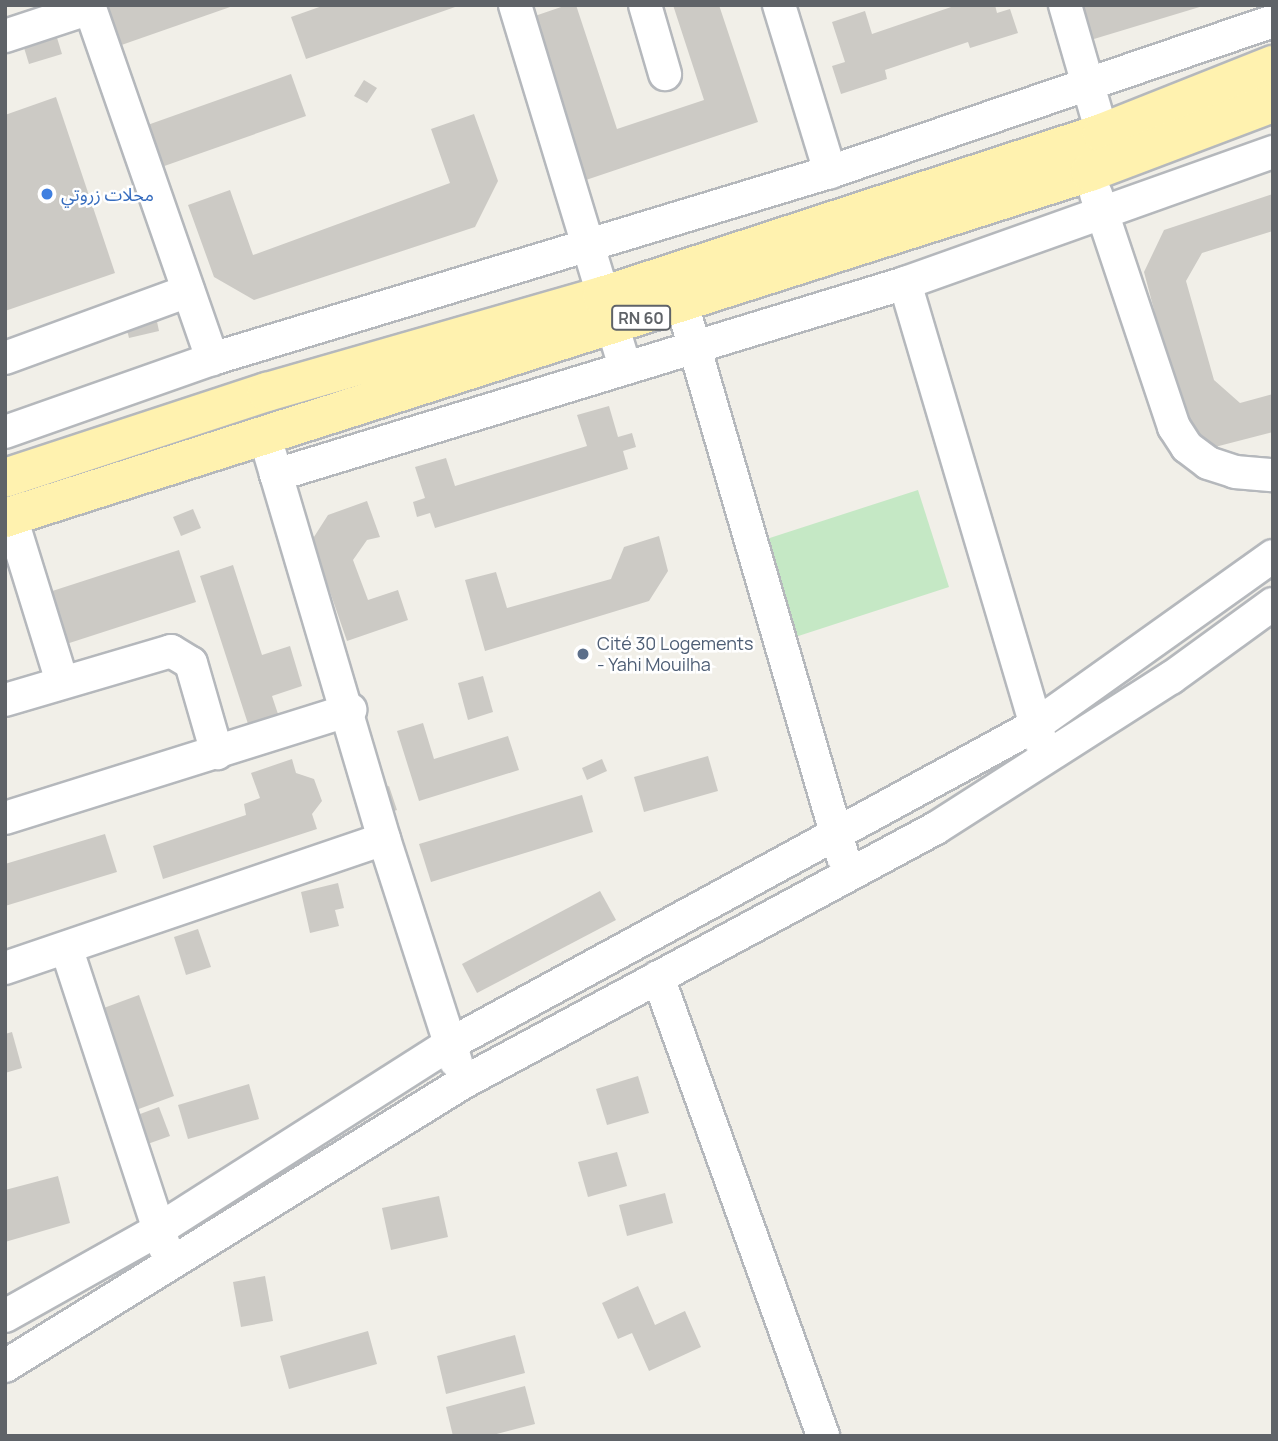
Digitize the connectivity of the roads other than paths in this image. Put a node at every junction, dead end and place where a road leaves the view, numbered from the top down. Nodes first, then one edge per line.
1 (645, 5) edge
2 (779, 5) edge
3 (1065, 5) edge
4 (518, 6) edge
5 (90, 7) edge
6 (1273, 21) edge
7 (5, 36) edge
8 (1273, 65) edge
9 (665, 74) dead end
10 (1089, 85) junction
11 (1273, 103) edge
12 (1102, 133) junction
13 (1273, 152) edge
14 (830, 172) junction
15 (1090, 172) junction
16 (1102, 213) junction
17 (588, 245) junction
18 (905, 284) junction
19 (188, 290) junction
20 (682, 304) junction
21 (609, 312) junction
22 (695, 346) junction
23 (5, 358) edge
24 (212, 359) junction
25 (625, 367) junction
26 (5, 432) edge
27 (265, 437) junction
28 (276, 475) junction
29 (1273, 475) edge
30 (5, 478) edge
31 (8, 517) edge
32 (1273, 556) edge
33 (1219, 594) junction
34 (1273, 604) edge
35 (1241, 627) junction
36 (62, 682) junction
37 (5, 700) edge
38 (350, 710) junction
39 (1036, 725) junction
40 (217, 752) junction
41 (1046, 760) junction
42 (5, 818) edge
43 (836, 837) junction
44 (384, 839) junction
45 (850, 874) junction
46 (67, 950) junction
47 (5, 968) edge
48 (658, 977) junction
49 (450, 1044) junction
50 (464, 1082) junction
51 (158, 1230) junction
52 (171, 1263) junction
53 (5, 1316) edge
54 (5, 1366) edge
55 (823, 1436) edge

1 - 9 street
2 - 14 street
3 - 10 street
4 - 17 street
5 - 7 street
5 - 19 street
6 - 10 street
8 - 12 main road, RN 60
10 - 12 street
10 - 14 street
11 - 15 main road, RN 60
12 - 21 main road, RN 60
13 - 16 street
14 - 17 street
15 - 16 street
15 - 20 main road, RN 60
16 - 18 street
16 - 29 street
17 - 21 street
17 - 24 street
18 - 22 street
18 - 39 street
19 - 23 street
19 - 24 street
20 - 21 main road, RN 60
20 - 22 street
21 - 25 street
21 - 27 main road, RN 60
21 - 30 main road, RN 60
22 - 25 street
22 - 43 street
24 - 26 street
25 - 28 street
27 - 28 street
27 - 31 main road, RN 60
28 - 38 street
31 - 36 street
32 - 33 street
33 - 35 street
33 - 39 street
34 - 35 street
35 - 41 street
36 - 37 street
36 - 40 street
38 - 40 street
38 - 44 street
39 - 41 street
39 - 43 street
40 - 42 street
41 - 45 street
43 - 45 street
43 - 49 street
44 - 46 street
44 - 49 street
45 - 48 street
46 - 47 street
46 - 51 street
48 - 50 street
48 - 55 street
49 - 50 street
49 - 51 street
50 - 52 street
51 - 52 street
51 - 53 street
52 - 54 street

